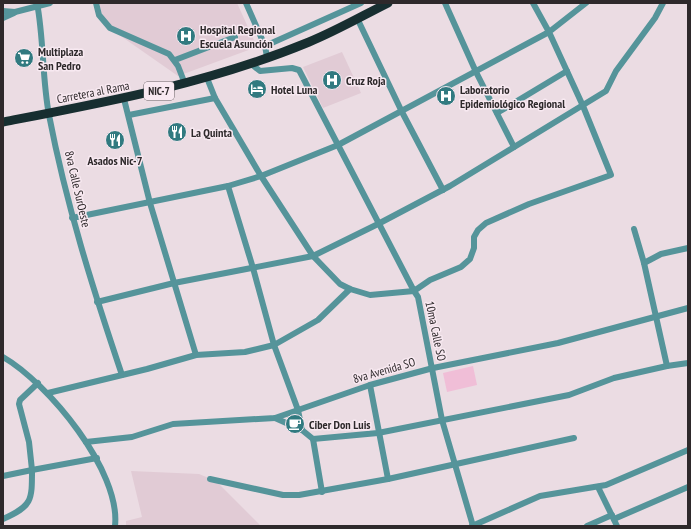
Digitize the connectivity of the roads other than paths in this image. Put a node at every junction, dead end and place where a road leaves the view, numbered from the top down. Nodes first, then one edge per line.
1 (50, 3) edge
2 (96, 3) edge
3 (246, 3) edge
4 (346, 3) edge
5 (361, 3) edge
6 (388, 3) edge
7 (445, 3) edge
8 (532, 3) edge
9 (586, 3) edge
10 (663, 3) edge
11 (37, 4) edge
12 (348, 10) junction
13 (3, 11) edge
14 (16, 12) junction
15 (3, 18) edge
16 (357, 18) junction
17 (549, 32) junction
18 (235, 37) dead end
19 (265, 46) junction
20 (267, 57) junction
21 (175, 60) junction
22 (250, 63) junction
23 (567, 71) junction
24 (476, 72) junction
25 (207, 78) junction
26 (185, 84) junction
27 (215, 98) junction
28 (124, 99) junction
29 (583, 106) junction
30 (402, 112) junction
31 (49, 113) junction
32 (497, 113) junction
33 (129, 115) junction
34 (3, 122) edge
35 (338, 145) junction
36 (514, 146) junction
37 (261, 176) junction
38 (228, 186) junction
39 (443, 190) junction
40 (150, 203) junction
41 (72, 218) junction
42 (378, 224) junction
43 (634, 229) dead end
44 (688, 248) edge
45 (313, 256) junction
46 (644, 263) junction
47 (253, 268) junction
48 (174, 283) junction
49 (350, 289) junction
50 (414, 291) junction
51 (97, 302) junction
52 (688, 308) edge
53 (655, 318) junction
54 (274, 345) junction
55 (196, 355) junction
56 (3, 357) edge
57 (688, 363) edge
58 (667, 366) junction
59 (433, 368) junction
60 (122, 375) junction
61 (38, 383) junction
62 (370, 385) junction
63 (48, 393) junction
64 (298, 410) junction
65 (275, 418) junction
66 (442, 420) junction
67 (302, 430) junction
68 (378, 433) junction
69 (574, 438) dead end
70 (313, 440) junction
71 (86, 442) junction
72 (688, 450) edge
73 (97, 458) junction
74 (454, 463) junction
75 (32, 470) junction
76 (3, 476) edge
77 (210, 479) dead end
78 (388, 480) junction
79 (598, 487) junction
80 (688, 487) edge
81 (322, 492) junction
82 (613, 517) junction
83 (3, 519) edge
84 (115, 526) edge
85 (472, 526) edge
86 (587, 526) edge
87 (617, 526) edge

1 - 11 street
2 - 21 street
3 - 19 street
4 - 12 street
5 - 12 street
6 - 16 highway, Carretera al Rama / NIC-7
7 - 24 street
8 - 17 street
9 - 17 street
10 - 29 street
11 - 14 street
11 - 31 street, 8va Calle SurOeste
12 - 19 street
13 - 14 street
14 - 15 street
16 - 20 highway, Carretera al Rama / NIC-7
16 - 30 street
17 - 23 street
17 - 24 street
18 - 21 street
19 - 20 street
20 - 22 highway, Carretera al Rama / NIC-7
21 - 26 street
22 - 25 highway, Carretera al Rama / NIC-7
22 - 35 street
23 - 29 street
23 - 32 street
24 - 30 street
24 - 32 street
25 - 26 highway, Carretera al Rama / NIC-7
25 - 27 street, 10ma Calle SO
26 - 28 highway, Carretera al Rama / NIC-7
27 - 33 street
27 - 37 street, 10ma Calle SO
28 - 31 highway, Carretera al Rama / NIC-7
28 - 33 street
29 - 36 street
29 - 50 street
30 - 35 street
30 - 39 street
31 - 34 highway, Carretera al Rama / NIC-7
31 - 41 street, 8va Calle SurOeste
32 - 36 street
33 - 40 street
35 - 37 street
35 - 42 street
36 - 39 street
37 - 38 street
37 - 45 street, 10ma Calle SO
38 - 40 street
38 - 47 street
39 - 42 street
40 - 41 street
40 - 48 street
41 - 51 street, 8va Calle SurOeste
42 - 45 street
42 - 50 street
43 - 46 street
44 - 46 street
45 - 47 street
45 - 49 street, 10ma Calle SO
46 - 53 street
47 - 48 street
47 - 54 street
48 - 51 street
48 - 55 street
49 - 50 street, 10ma Calle SO
49 - 54 street
50 - 59 street, 10ma Calle SO
51 - 60 street, 8va Calle SurOeste
52 - 53 street, 8va Avenida SO
53 - 58 street
53 - 59 street, 8va Avenida SO
54 - 55 street
54 - 64 street
55 - 60 street
56 - 61 street
57 - 58 street
58 - 66 street
59 - 62 street, 8va Avenida SO
59 - 66 street, 10ma Calle SO
60 - 63 street
61 - 63 street
61 - 75 street
62 - 64 street, 8va Avenida SO
62 - 68 street
63 - 71 street
64 - 65 street, 8va Avenida SO
64 - 67 street
65 - 67 street
65 - 71 street, 8va Avenida SO
66 - 68 street
66 - 74 street, 10ma Calle SO
67 - 70 street
68 - 70 street
68 - 78 street
69 - 74 street
70 - 81 street
71 - 73 street
72 - 79 street
73 - 75 street
73 - 84 street
74 - 78 street
74 - 85 street, 10ma Calle SO
75 - 76 street
75 - 83 street
77 - 81 street
78 - 81 street
79 - 82 street
79 - 85 street
80 - 82 street
82 - 86 street
82 - 87 street

